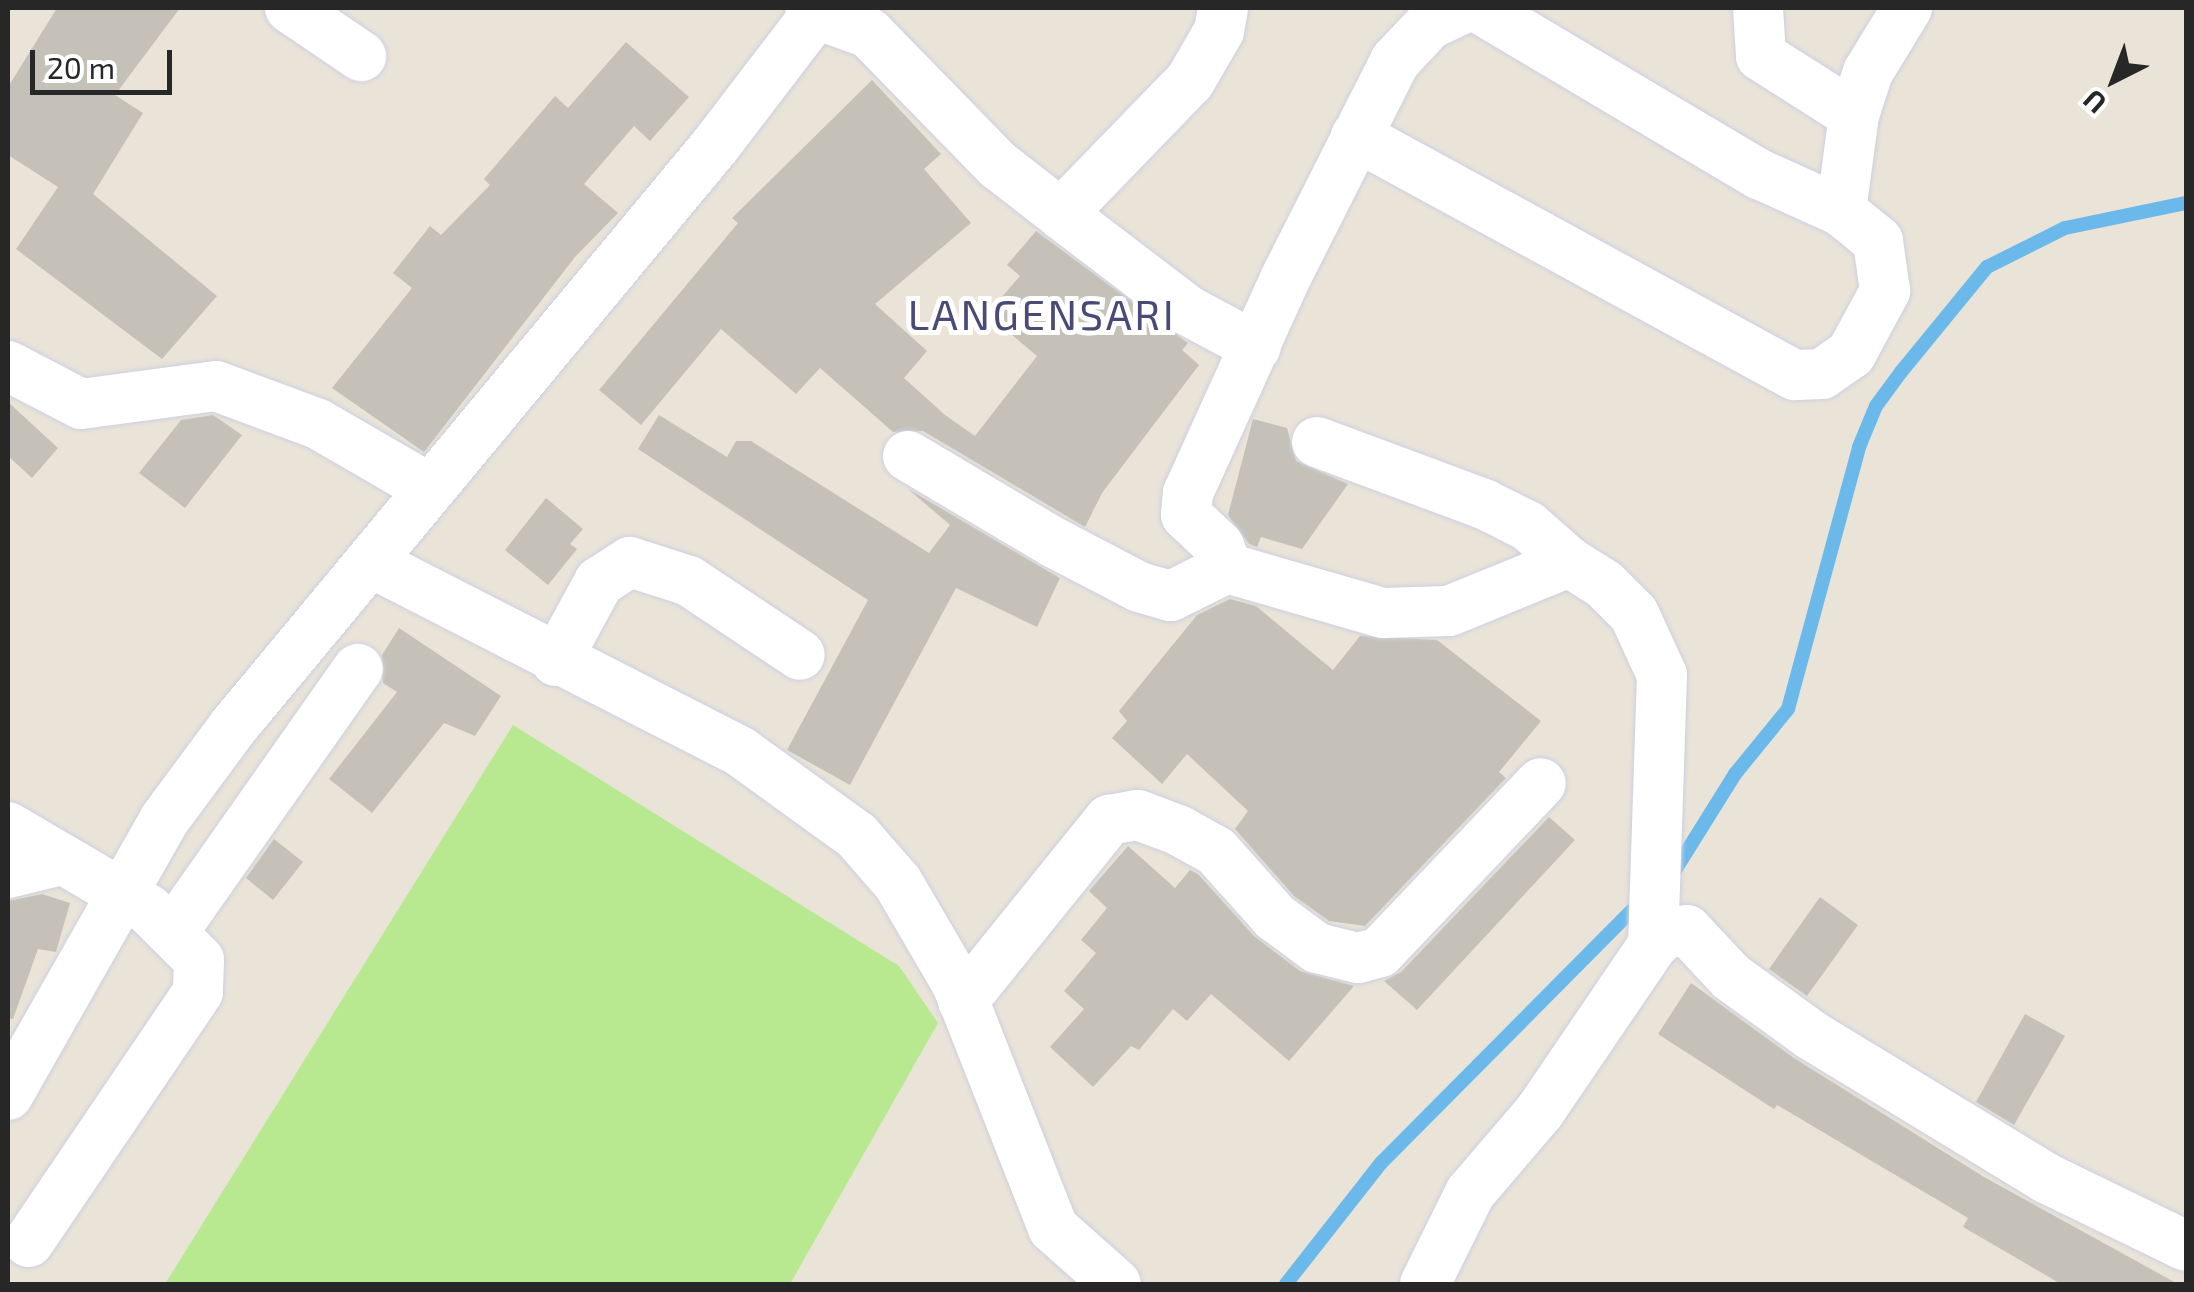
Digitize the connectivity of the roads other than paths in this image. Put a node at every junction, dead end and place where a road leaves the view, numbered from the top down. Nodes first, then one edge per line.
1 (290, 8) edge
2 (1224, 8) edge
3 (1464, 8) edge
4 (1479, 8) edge
5 (1758, 8) edge
6 (1907, 8) edge
7 (813, 11) edge
8 (361, 56) dead end
9 (1854, 115) junction
10 (1356, 136) junction
11 (1840, 210) junction
12 (1061, 214) junction
13 (1256, 347) junction
14 (8, 366) edge
15 (1317, 442) dead end
16 (908, 456) dead end
17 (430, 489) junction
18 (372, 562) junction
19 (1569, 562) junction
20 (1226, 568) junction
21 (800, 655) dead end
22 (556, 660) junction
23 (358, 670) dead end
24 (1541, 784) dead end
25 (8, 827) edge
26 (61, 860) junction
27 (8, 873) edge
28 (121, 896) junction
29 (175, 929) junction
30 (1653, 946) junction
31 (963, 1001) junction
32 (8, 1095) edge
33 (28, 1242) dead end
34 (2186, 1246) edge
35 (1116, 1284) edge
36 (1425, 1284) edge

1 - 8 street
2 - 12 street
3 - 10 street
4 - 11 street
5 - 9 street
6 - 9 street
7 - 12 street
7 - 17 street
9 - 11 street
10 - 11 street
10 - 13 street
12 - 13 street
13 - 20 street
14 - 17 street
15 - 19 street
16 - 20 street
17 - 18 street
18 - 22 street
18 - 28 street
19 - 20 street
19 - 30 street
21 - 22 street
22 - 31 street
23 - 29 street
24 - 31 street
25 - 26 street
26 - 27 street
26 - 28 street
28 - 29 street
28 - 32 street
29 - 33 street
30 - 34 street
30 - 36 street
31 - 35 street

